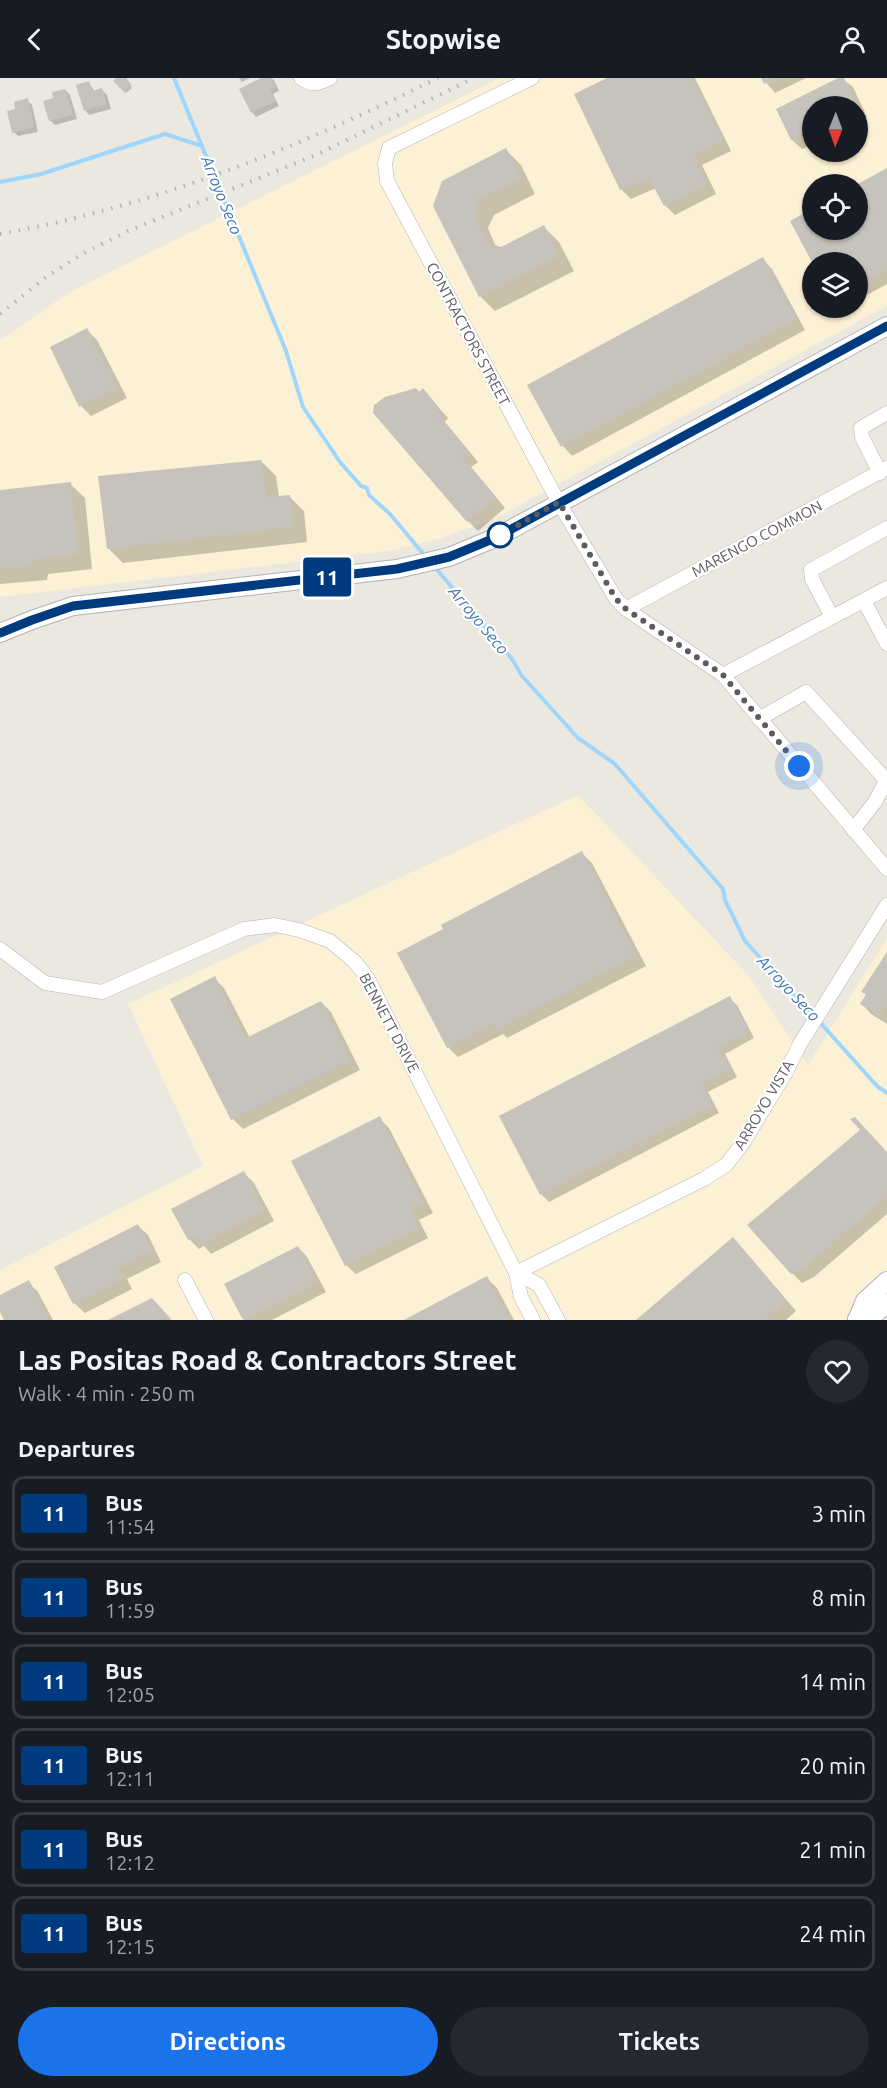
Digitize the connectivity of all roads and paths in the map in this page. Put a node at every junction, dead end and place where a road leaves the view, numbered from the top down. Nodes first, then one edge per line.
1 (301, 78) edge
2 (330, 78) edge
3 (532, 78) edge
4 (887, 326) edge
5 (887, 413) edge
6 (883, 470) edge
7 (559, 502) junction
8 (887, 528) edge
9 (887, 588) edge
10 (864, 601) junction
11 (626, 609) junction
12 (832, 617) junction
13 (0, 633) edge
14 (887, 644) edge
15 (723, 675) junction
16 (759, 719) junction
17 (887, 780) edge
18 (853, 830) junction
19 (887, 869) edge
20 (887, 905) edge
21 (0, 949) edge
22 (516, 1273) junction
23 (185, 1280) dead end
24 (887, 1281) edge
25 (887, 1304) edge
26 (206, 1320) edge
27 (533, 1320) edge
28 (558, 1320) edge
29 (857, 1320) edge

1 - 2 street
3 - 7 street, CONTRACTORS STREET
4 - 7 main road
5 - 6 street
6 - 11 street, MARENGO COMMON
7 - 11 street, CONTRACTORS STREET
7 - 13 main road
8 - 12 street
9 - 10 street
10 - 12 street
10 - 14 street
11 - 15 street, CONTRACTORS STREET
12 - 15 street
15 - 16 street, CONTRACTORS STREET
16 - 17 street
16 - 18 street, CONTRACTORS STREET
17 - 18 street
18 - 19 street, CONTRACTORS STREET
20 - 22 street, ARROYO VISTA
21 - 22 street, BENNETT DRIVE
22 - 27 street, BENNETT DRIVE
22 - 28 street
23 - 26 street
24 - 29 main road
25 - 29 main road

